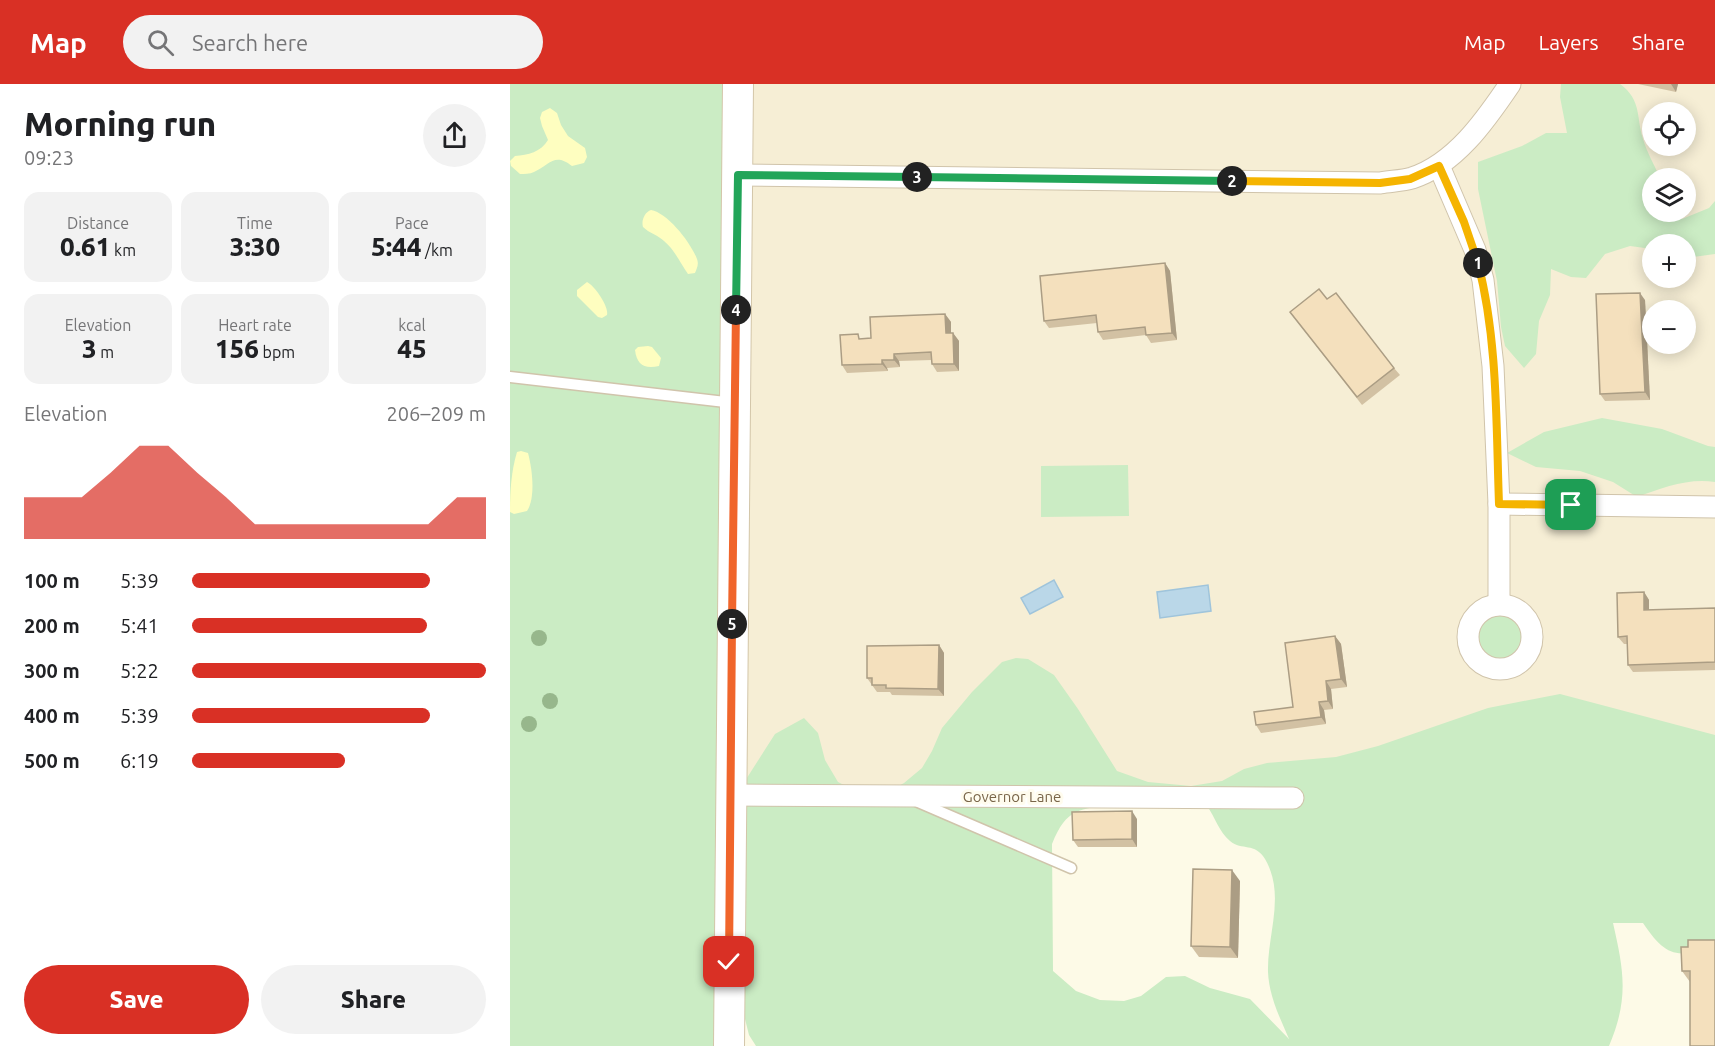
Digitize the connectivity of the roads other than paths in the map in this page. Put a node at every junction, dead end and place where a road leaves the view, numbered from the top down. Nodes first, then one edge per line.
1 (738, 84) edge
2 (1510, 84) edge
3 (1439, 166) junction
4 (738, 175) junction
5 (510, 377) edge
6 (734, 403) junction
7 (1499, 504) junction
8 (1715, 507) edge
9 (1499, 604) dead end
10 (731, 795) junction
11 (904, 796) junction
12 (1293, 798) dead end
13 (1071, 867) dead end
14 (729, 1046) edge

1 - 4 main road
2 - 3 street
3 - 4 street
3 - 7 street
4 - 6 main road
5 - 6 lane
6 - 10 main road
7 - 8 street
7 - 9 street
10 - 11 street, Governor Lane
10 - 14 main road
11 - 12 street, Governor Lane
11 - 13 lane

